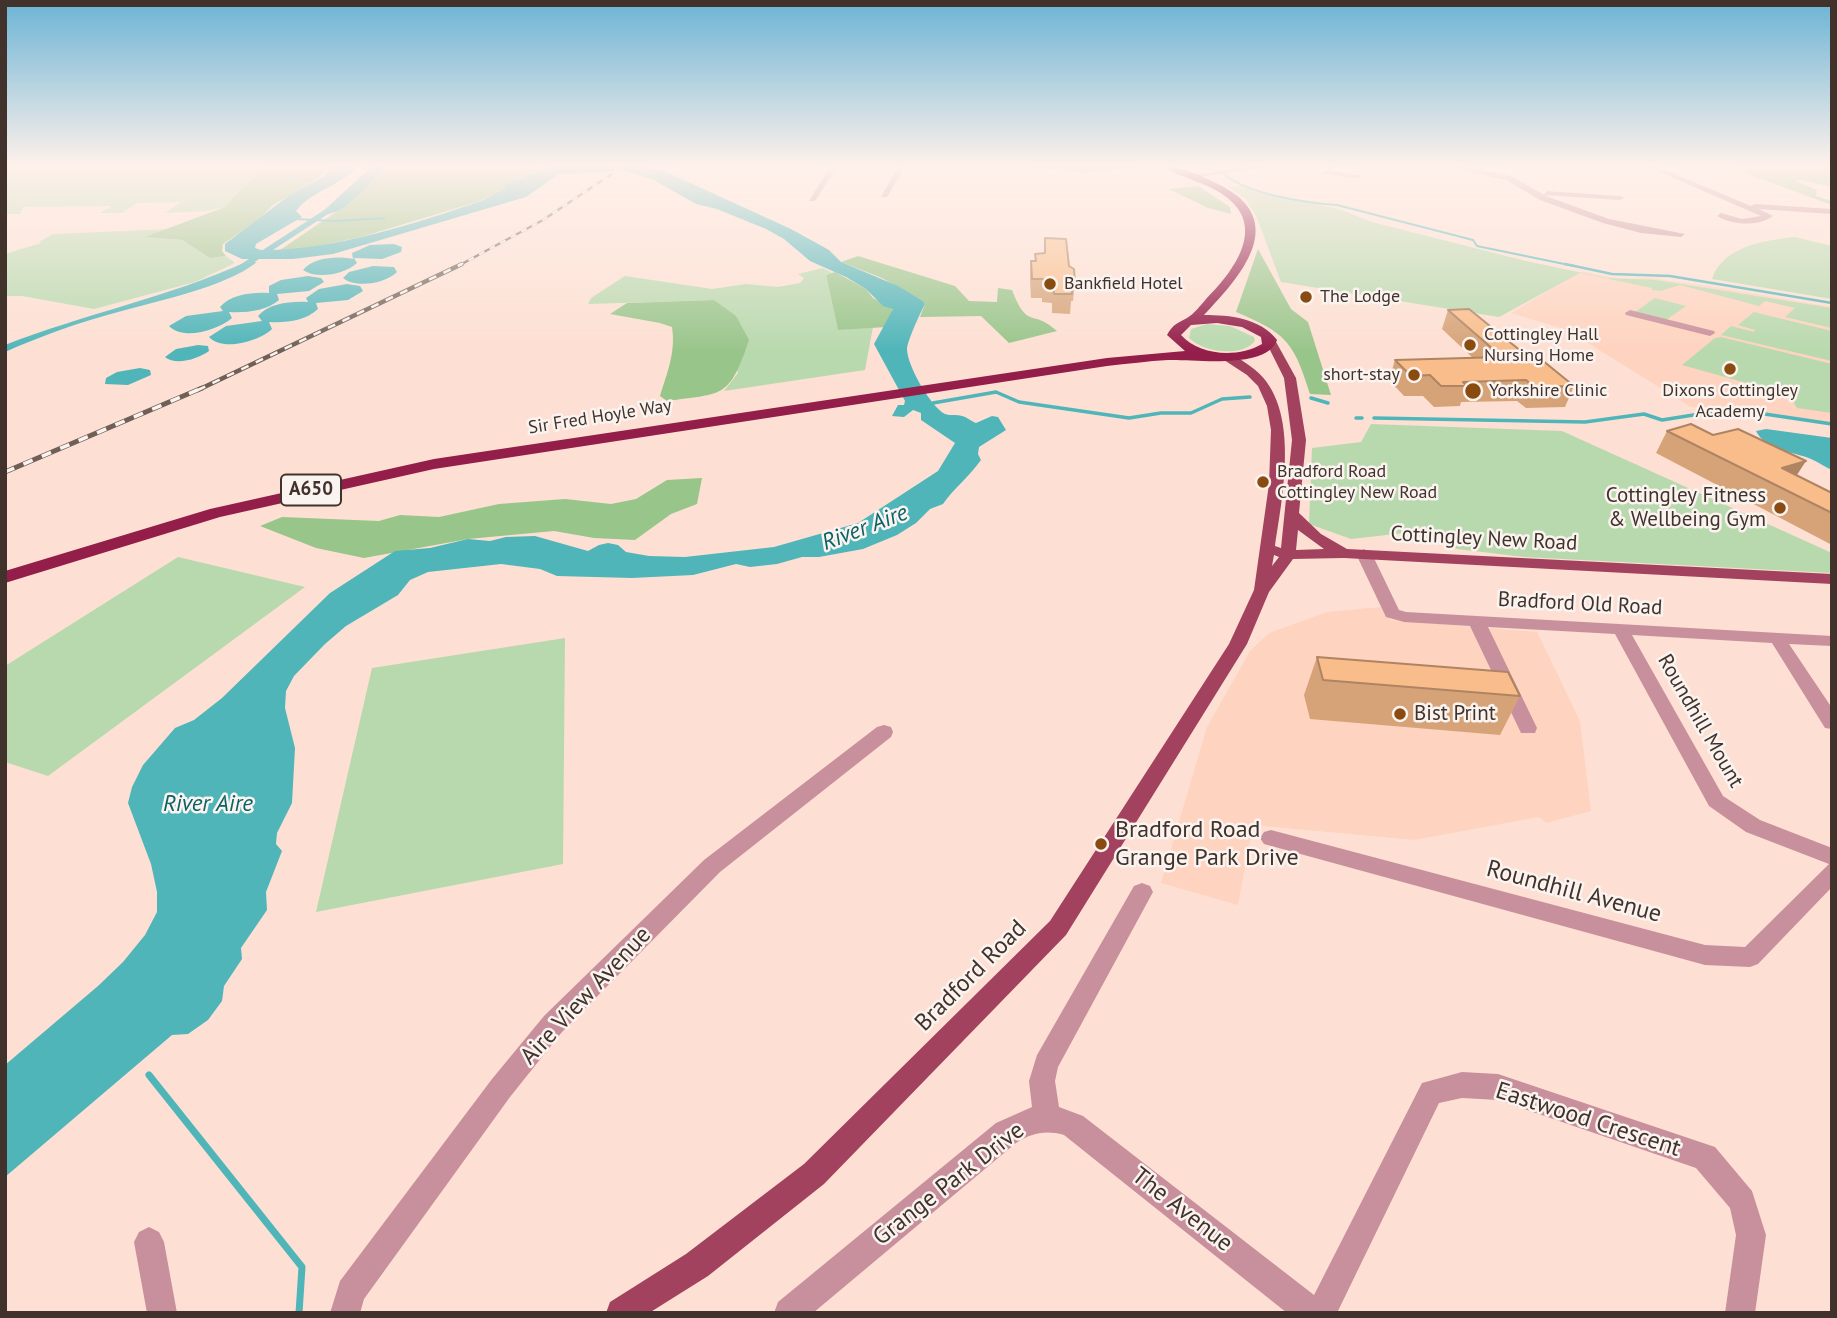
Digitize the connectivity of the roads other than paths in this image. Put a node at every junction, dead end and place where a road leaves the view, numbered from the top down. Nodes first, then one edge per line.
1 (1251, 229) edge
2 (1641, 229) edge
3 (1681, 234) dead end
4 (1238, 270) junction
5 (1630, 313) dead end
6 (1192, 321) junction
7 (1244, 323) junction
8 (1710, 333) dead end
9 (1270, 340) junction
10 (1178, 341) junction
11 (1219, 356) junction
12 (1080, 363) junction
13 (622, 431) junction
14 (1293, 514) junction
15 (1324, 544) junction
16 (1266, 546) junction
17 (1289, 548) junction
18 (1343, 553) junction
19 (1364, 554) junction
20 (5, 567) edge
21 (5, 577) edge
22 (1832, 579) edge
23 (1261, 592) junction
24 (1477, 622) junction
25 (1620, 628) junction
26 (1777, 638) junction
27 (1832, 641) edge
28 (1487, 697) edge
29 (1514, 699) junction
30 (1832, 723) edge
31 (1528, 728) dead end
32 (884, 732) dead end
33 (1271, 838) dead end
34 (1832, 857) edge
35 (1832, 872) edge
36 (1142, 892) dead end
37 (1047, 1117) junction
38 (149, 1242) dead end
39 (1741, 1307) edge
40 (162, 1313) edge
41 (345, 1313) edge
42 (621, 1313) edge
43 (789, 1313) edge
44 (1312, 1313) edge
45 (1321, 1313) edge

1 - 4 highway
2 - 3 street
4 - 6 highway
4 - 7 highway
5 - 8 street
6 - 7 highway
6 - 10 highway
7 - 9 highway
9 - 11 highway, A650
9 - 14 main road
10 - 11 highway, A650
10 - 12 highway, Sir Fred Hoyle Way / A650
11 - 12 highway, Sir Fred Hoyle Way / A650
11 - 16 main road, Bradford Road
12 - 13 highway, Sir Fred Hoyle Way / A650
13 - 20 highway, Sir Fred Hoyle Way / A650
13 - 21 highway, Sir Fred Hoyle Way / A650
14 - 15 main road, Cottingley New Road
14 - 17 main road
15 - 17 main road, Cottingley New Road
15 - 18 main road, Cottingley New Road
16 - 17 main road, Cottingley New Road
16 - 23 main road, Bradford Road
17 - 18 main road, Cottingley New Road
17 - 23 main road, Bradford Road
18 - 19 main road, Cottingley New Road
19 - 22 main road, Cottingley New Road
19 - 24 street, Bradford Old Road
23 - 42 main road, Bradford Road
24 - 25 street, Bradford Old Road
24 - 29 street
25 - 26 street, Bradford Old Road
25 - 34 street, Roundhill Mount
26 - 27 street, Bradford Old Road
26 - 30 street
28 - 29 street
29 - 31 street
32 - 41 street, Aire View Avenue
33 - 35 street, Roundhill Avenue
36 - 37 street, Grange Park Drive
37 - 43 street, Grange Park Drive
37 - 44 street, The Avenue
38 - 40 street
39 - 45 street, Eastwood Crescent

